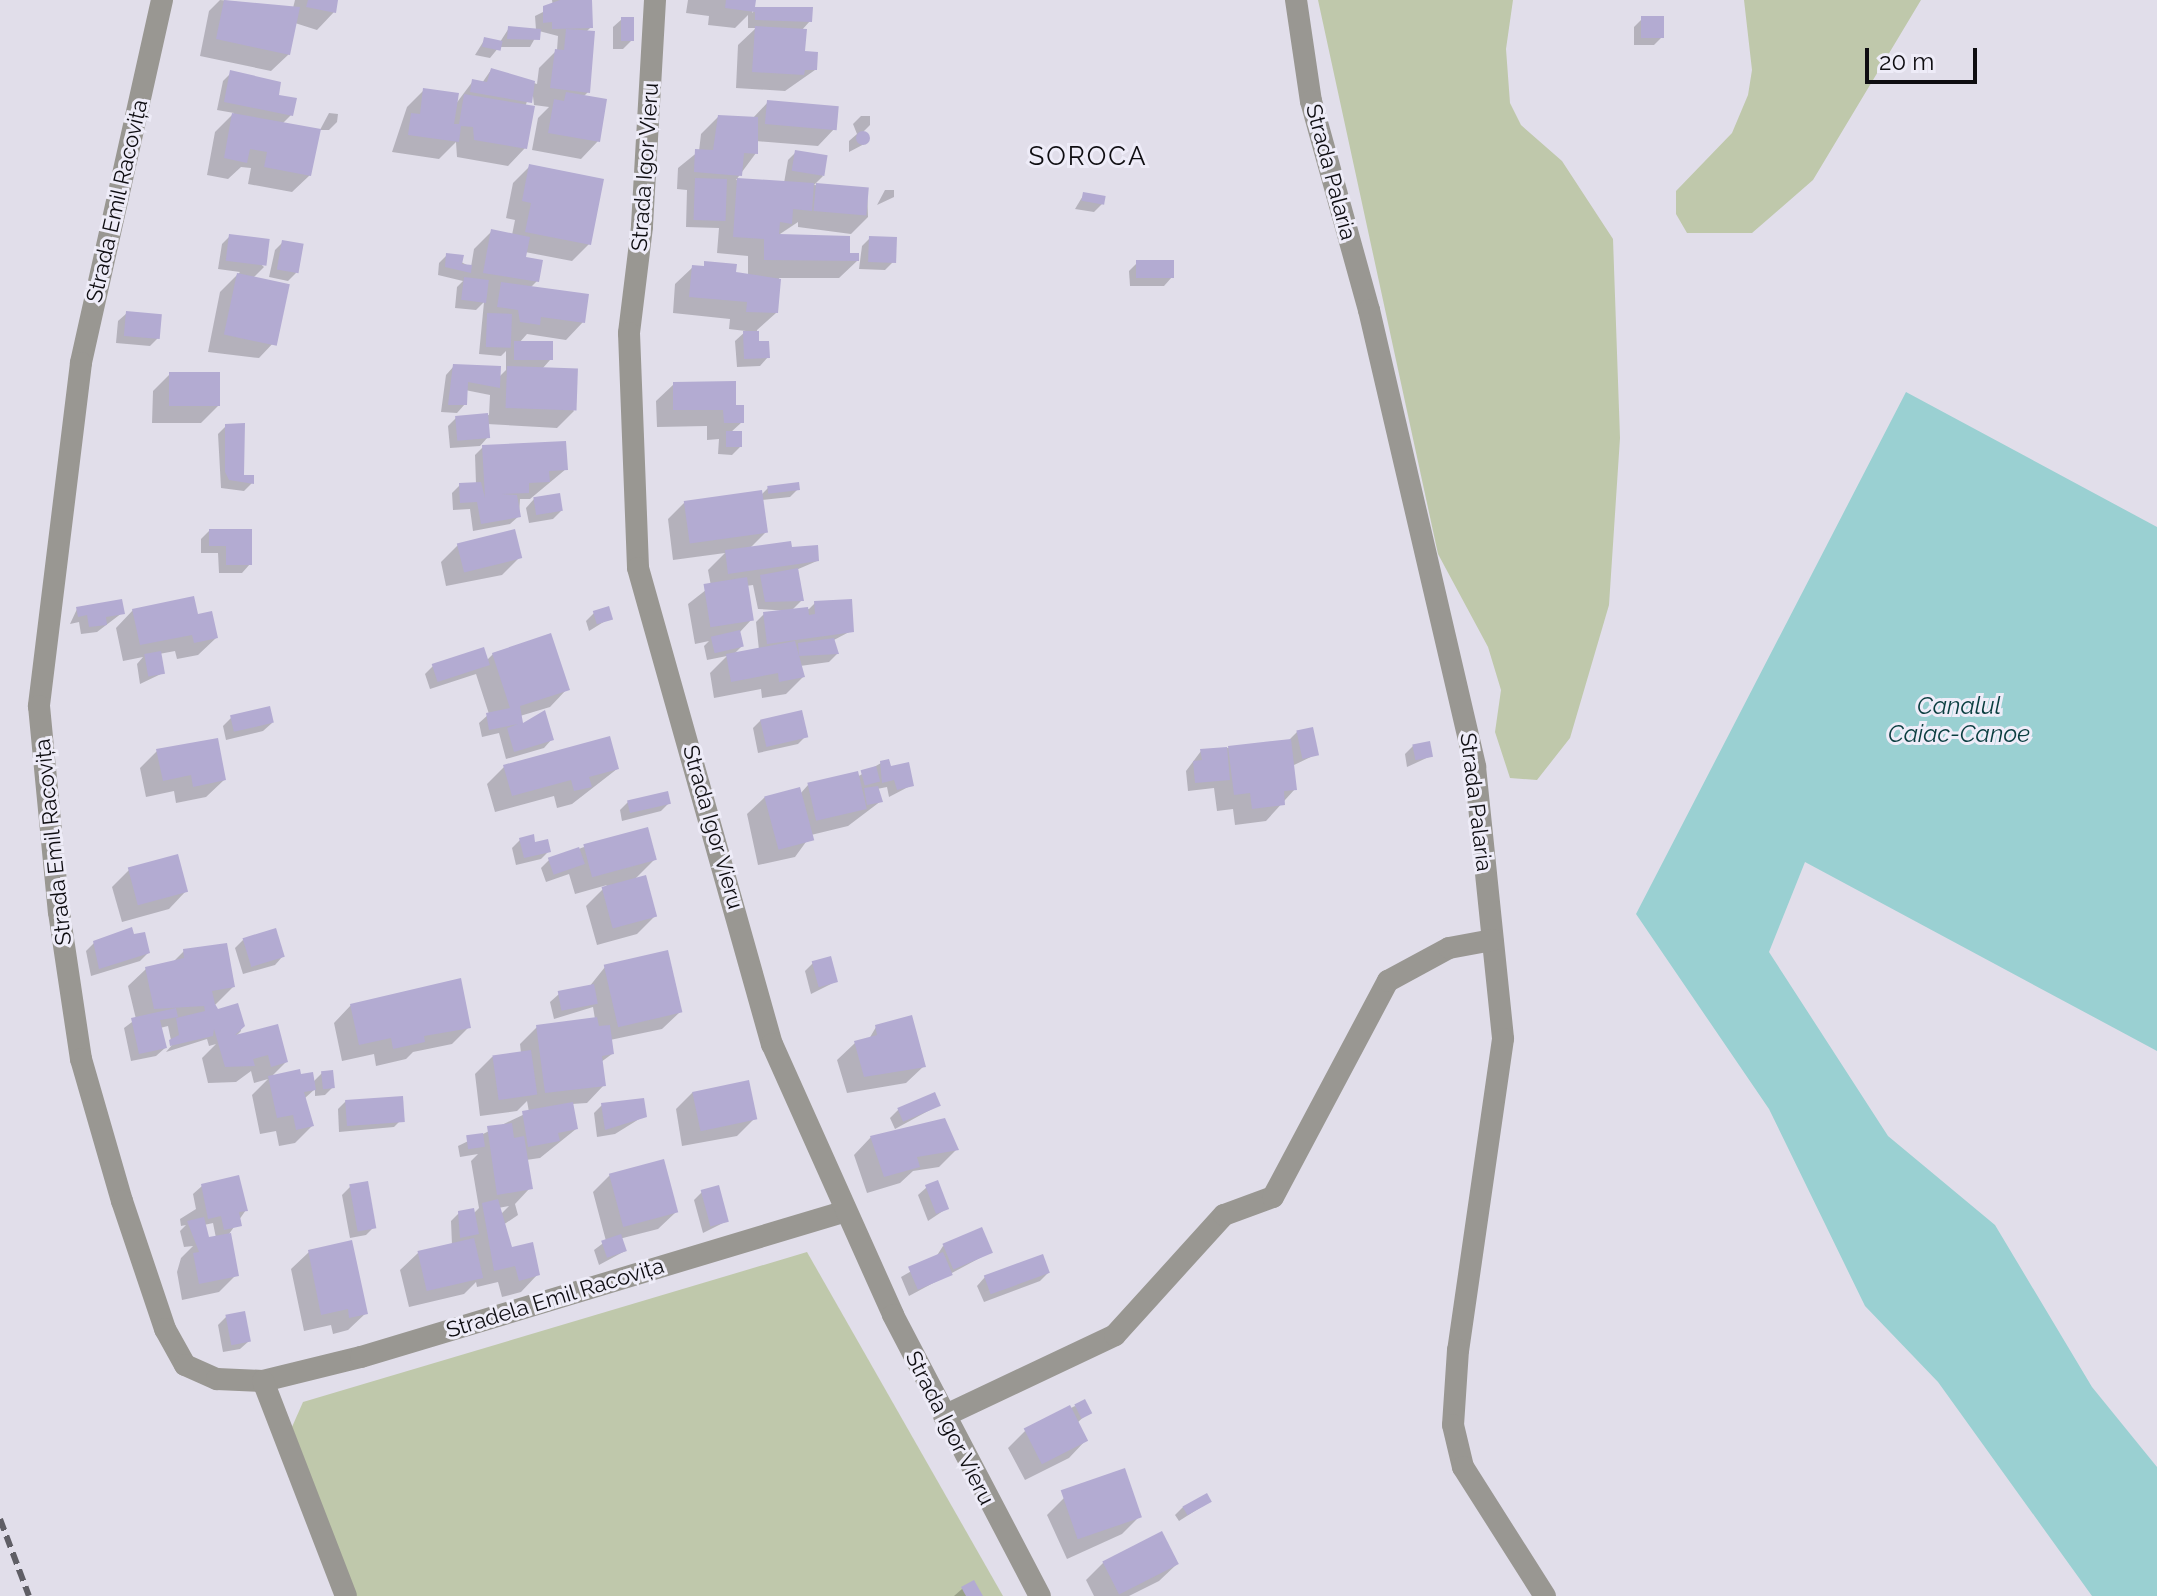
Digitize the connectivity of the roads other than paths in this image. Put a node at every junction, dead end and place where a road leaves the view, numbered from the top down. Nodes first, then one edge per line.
1 (162, 0) edge
2 (655, 0) edge
3 (1296, 0) edge
4 (1492, 940) junction
5 (846, 1211) junction
6 (263, 1381) junction
7 (944, 1416) junction
8 (346, 1596) edge
9 (1040, 1596) edge
10 (1545, 1596) edge

1 - 6 street, Strada Emil Racovița
2 - 5 street, Strada Igor Vieru
3 - 4 street, Strada Palaria
4 - 7 street
4 - 10 street, Strada Palaria
5 - 6 street, Stradela Emil Racovița
5 - 7 street, Strada Igor Vieru
6 - 8 street
7 - 9 street, Strada Igor Vieru

